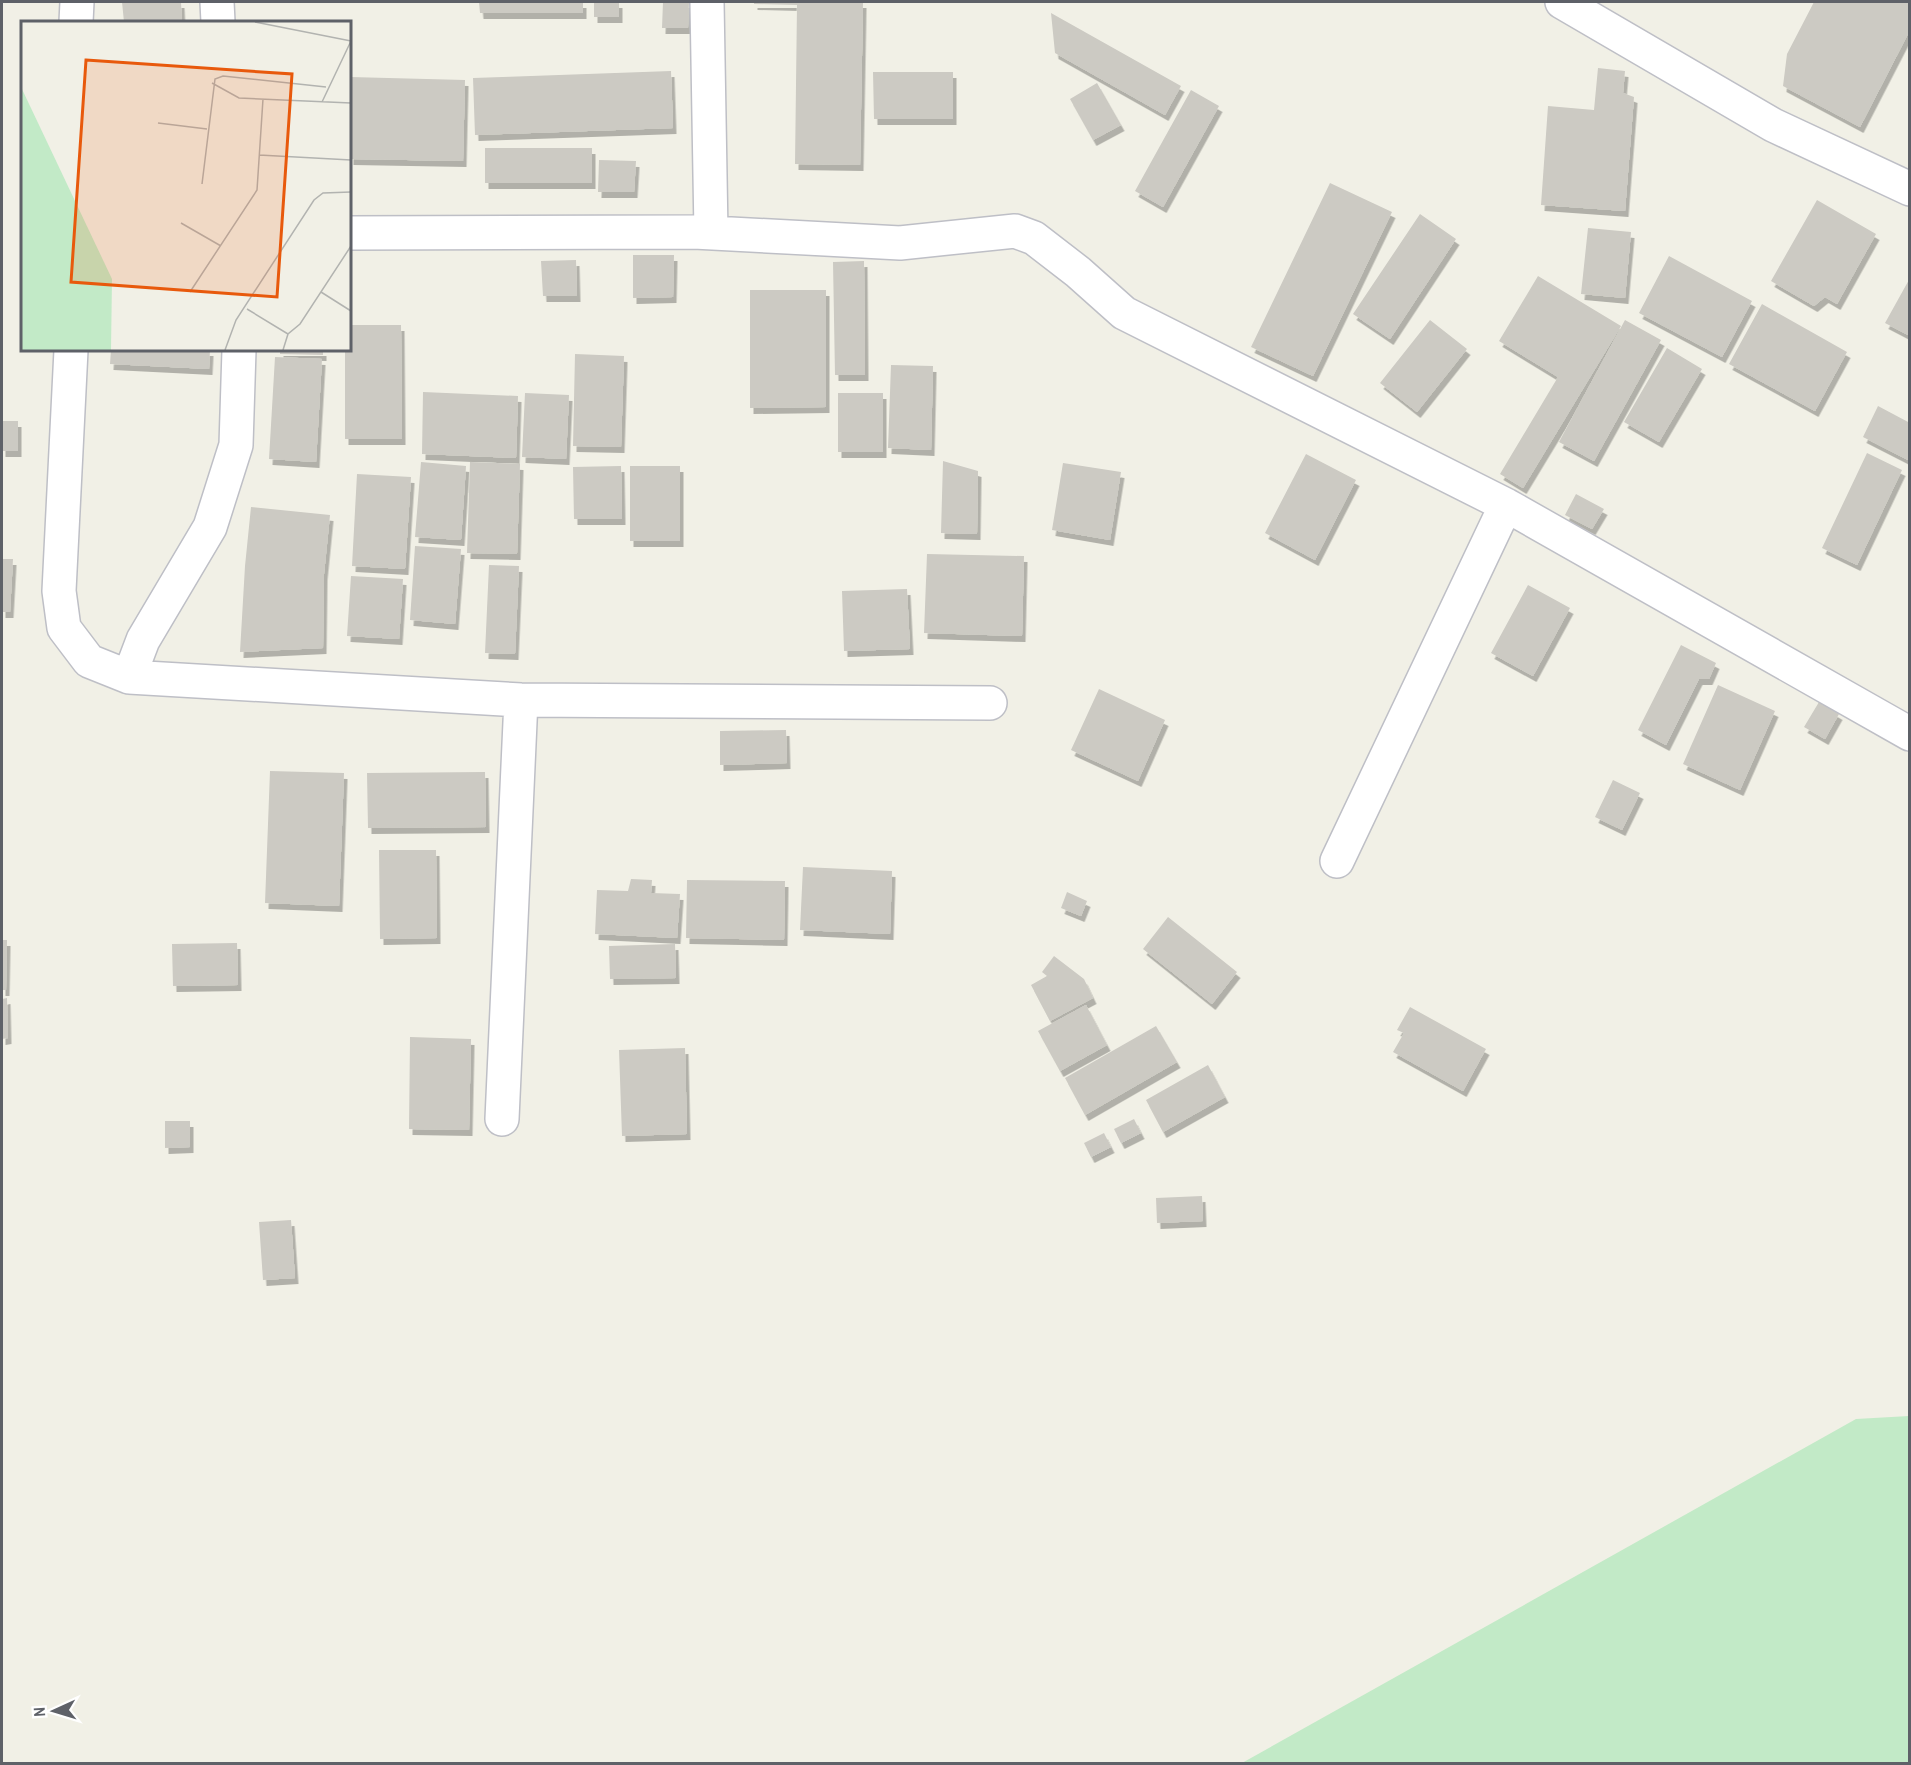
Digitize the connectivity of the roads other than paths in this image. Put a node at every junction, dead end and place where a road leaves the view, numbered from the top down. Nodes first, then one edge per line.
1 (77, 2) edge
2 (217, 2) edge
3 (707, 2) edge
4 (1562, 2) edge
5 (76, 21) edge
6 (218, 21) edge
7 (1910, 189) edge
8 (351, 233) edge
9 (711, 233) junction
10 (71, 351) edge
11 (239, 351) edge
12 (1506, 505) junction
13 (129, 677) junction
14 (521, 700) junction
15 (990, 703) dead end
16 (1910, 734) edge
17 (1337, 861) dead end
18 (502, 1119) dead end

1 - 5 street
2 - 6 street
3 - 9 street
4 - 7 street
8 - 9 street
9 - 12 street
10 - 13 street
11 - 13 street
12 - 16 street
12 - 17 street
13 - 14 street
14 - 15 street
14 - 18 street

